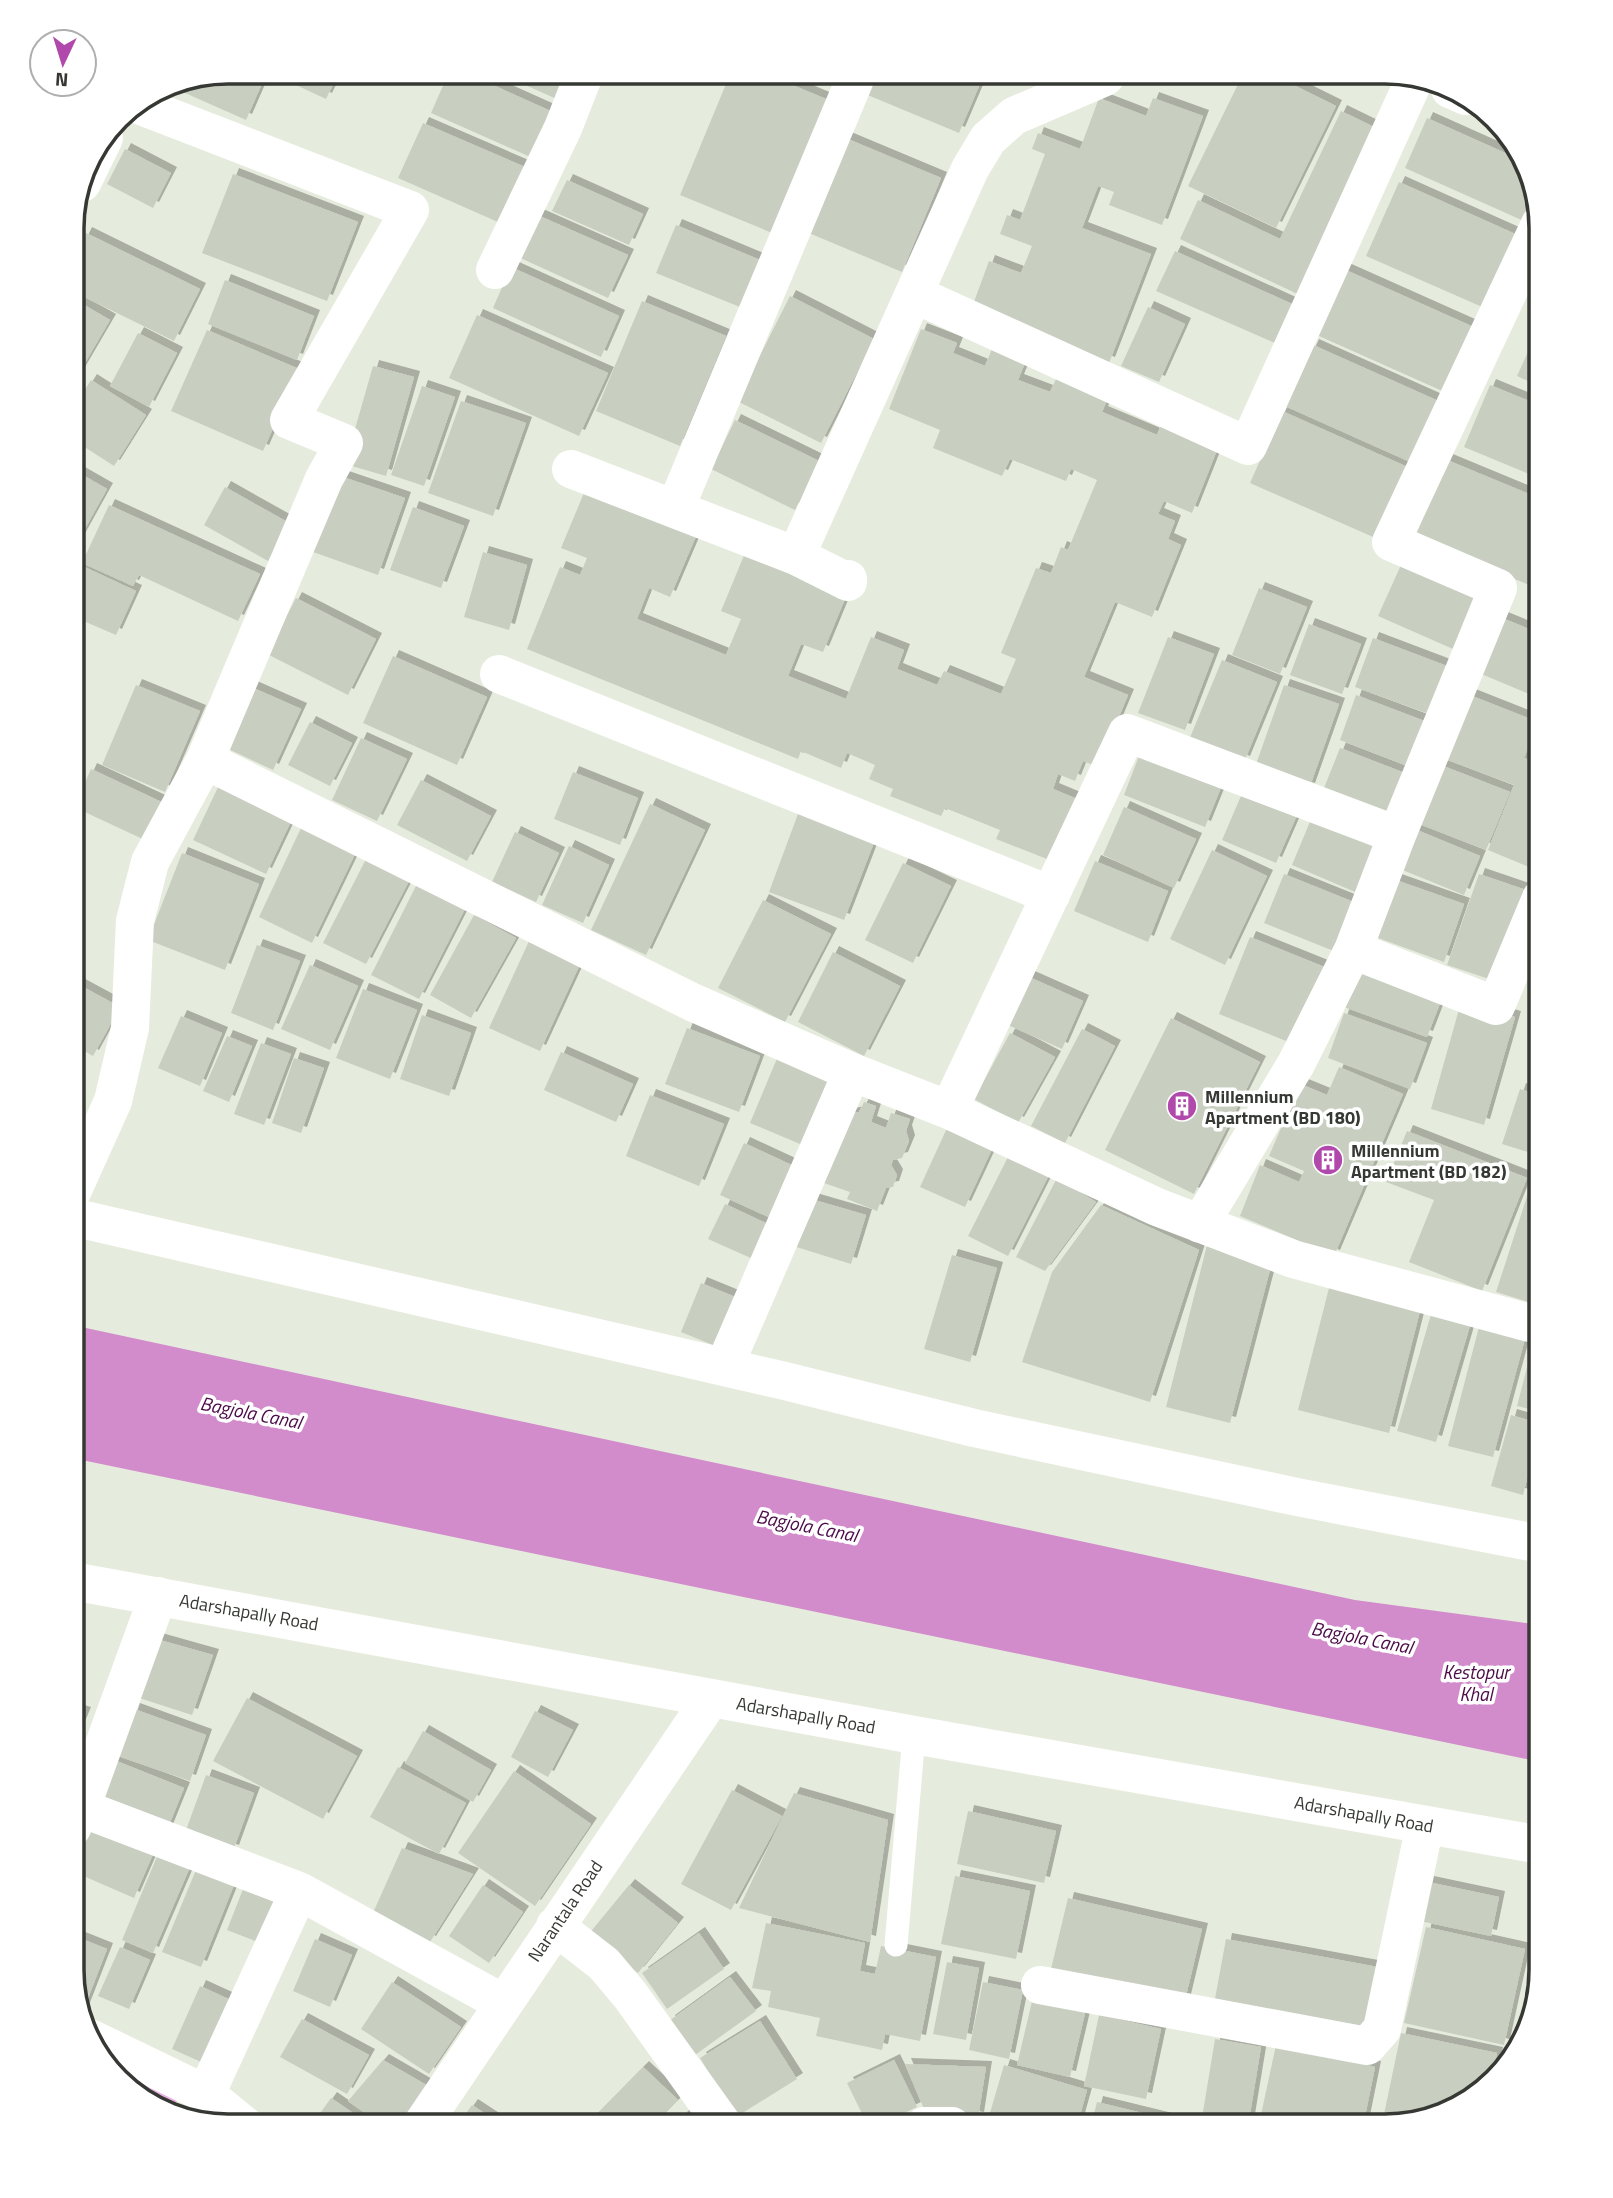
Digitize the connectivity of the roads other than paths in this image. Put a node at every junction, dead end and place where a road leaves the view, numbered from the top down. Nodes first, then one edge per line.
1 (580, 84) edge
2 (853, 84) edge
3 (1089, 84) edge
4 (1411, 87) edge
5 (147, 108) edge
6 (1529, 247) edge
7 (495, 270) dead end
8 (914, 294) junction
9 (571, 469) dead end
10 (675, 509) junction
11 (796, 556) junction
12 (848, 579) dead end
13 (499, 674) dead end
14 (205, 760) junction
15 (1397, 835) junction
16 (1051, 895) junction
17 (1529, 927) edge
18 (1353, 950) junction
19 (852, 1072) junction
20 (949, 1110) junction
21 (84, 1164) edge
22 (84, 1220) edge
23 (1200, 1224) junction
24 (1529, 1322) edge
25 (724, 1367) junction
26 (1529, 1542) edge
27 (84, 1583) edge
28 (158, 1596) junction
29 (711, 1698) junction
30 (914, 1735) junction
31 (84, 1796) edge
32 (84, 1821) edge
33 (1425, 1825) junction
34 (1529, 1843) edge
35 (299, 1891) junction
36 (555, 1926) junction
37 (895, 1945) dead end
38 (1040, 1985) dead end
39 (503, 2003) junction
40 (106, 2046) edge
41 (206, 2094) junction
42 (230, 2114) edge
43 (429, 2114) edge
44 (715, 2114) edge

1 - 7 street
2 - 10 street
3 - 8 street
4 - 8 street
5 - 14 street
6 - 15 street
8 - 11 street
9 - 10 street
10 - 11 street
11 - 12 street
13 - 16 street
14 - 19 street
14 - 21 street
15 - 16 street
15 - 18 street
16 - 20 street
17 - 18 street
18 - 23 street
19 - 20 street
19 - 25 street
20 - 23 street
22 - 25 street
23 - 24 street
25 - 26 street
27 - 28 street, Adarshapally Road
28 - 29 street, Adarshapally Road
28 - 31 street
29 - 30 street, Adarshapally Road
29 - 36 street, Narantala Road
30 - 33 street, Adarshapally Road
30 - 37 lane
32 - 35 street
33 - 34 street, Adarshapally Road
33 - 38 street
35 - 39 street
35 - 41 street
36 - 39 street, Narantala Road
36 - 44 street
39 - 43 street, Narantala Road
40 - 41 street
41 - 42 street

